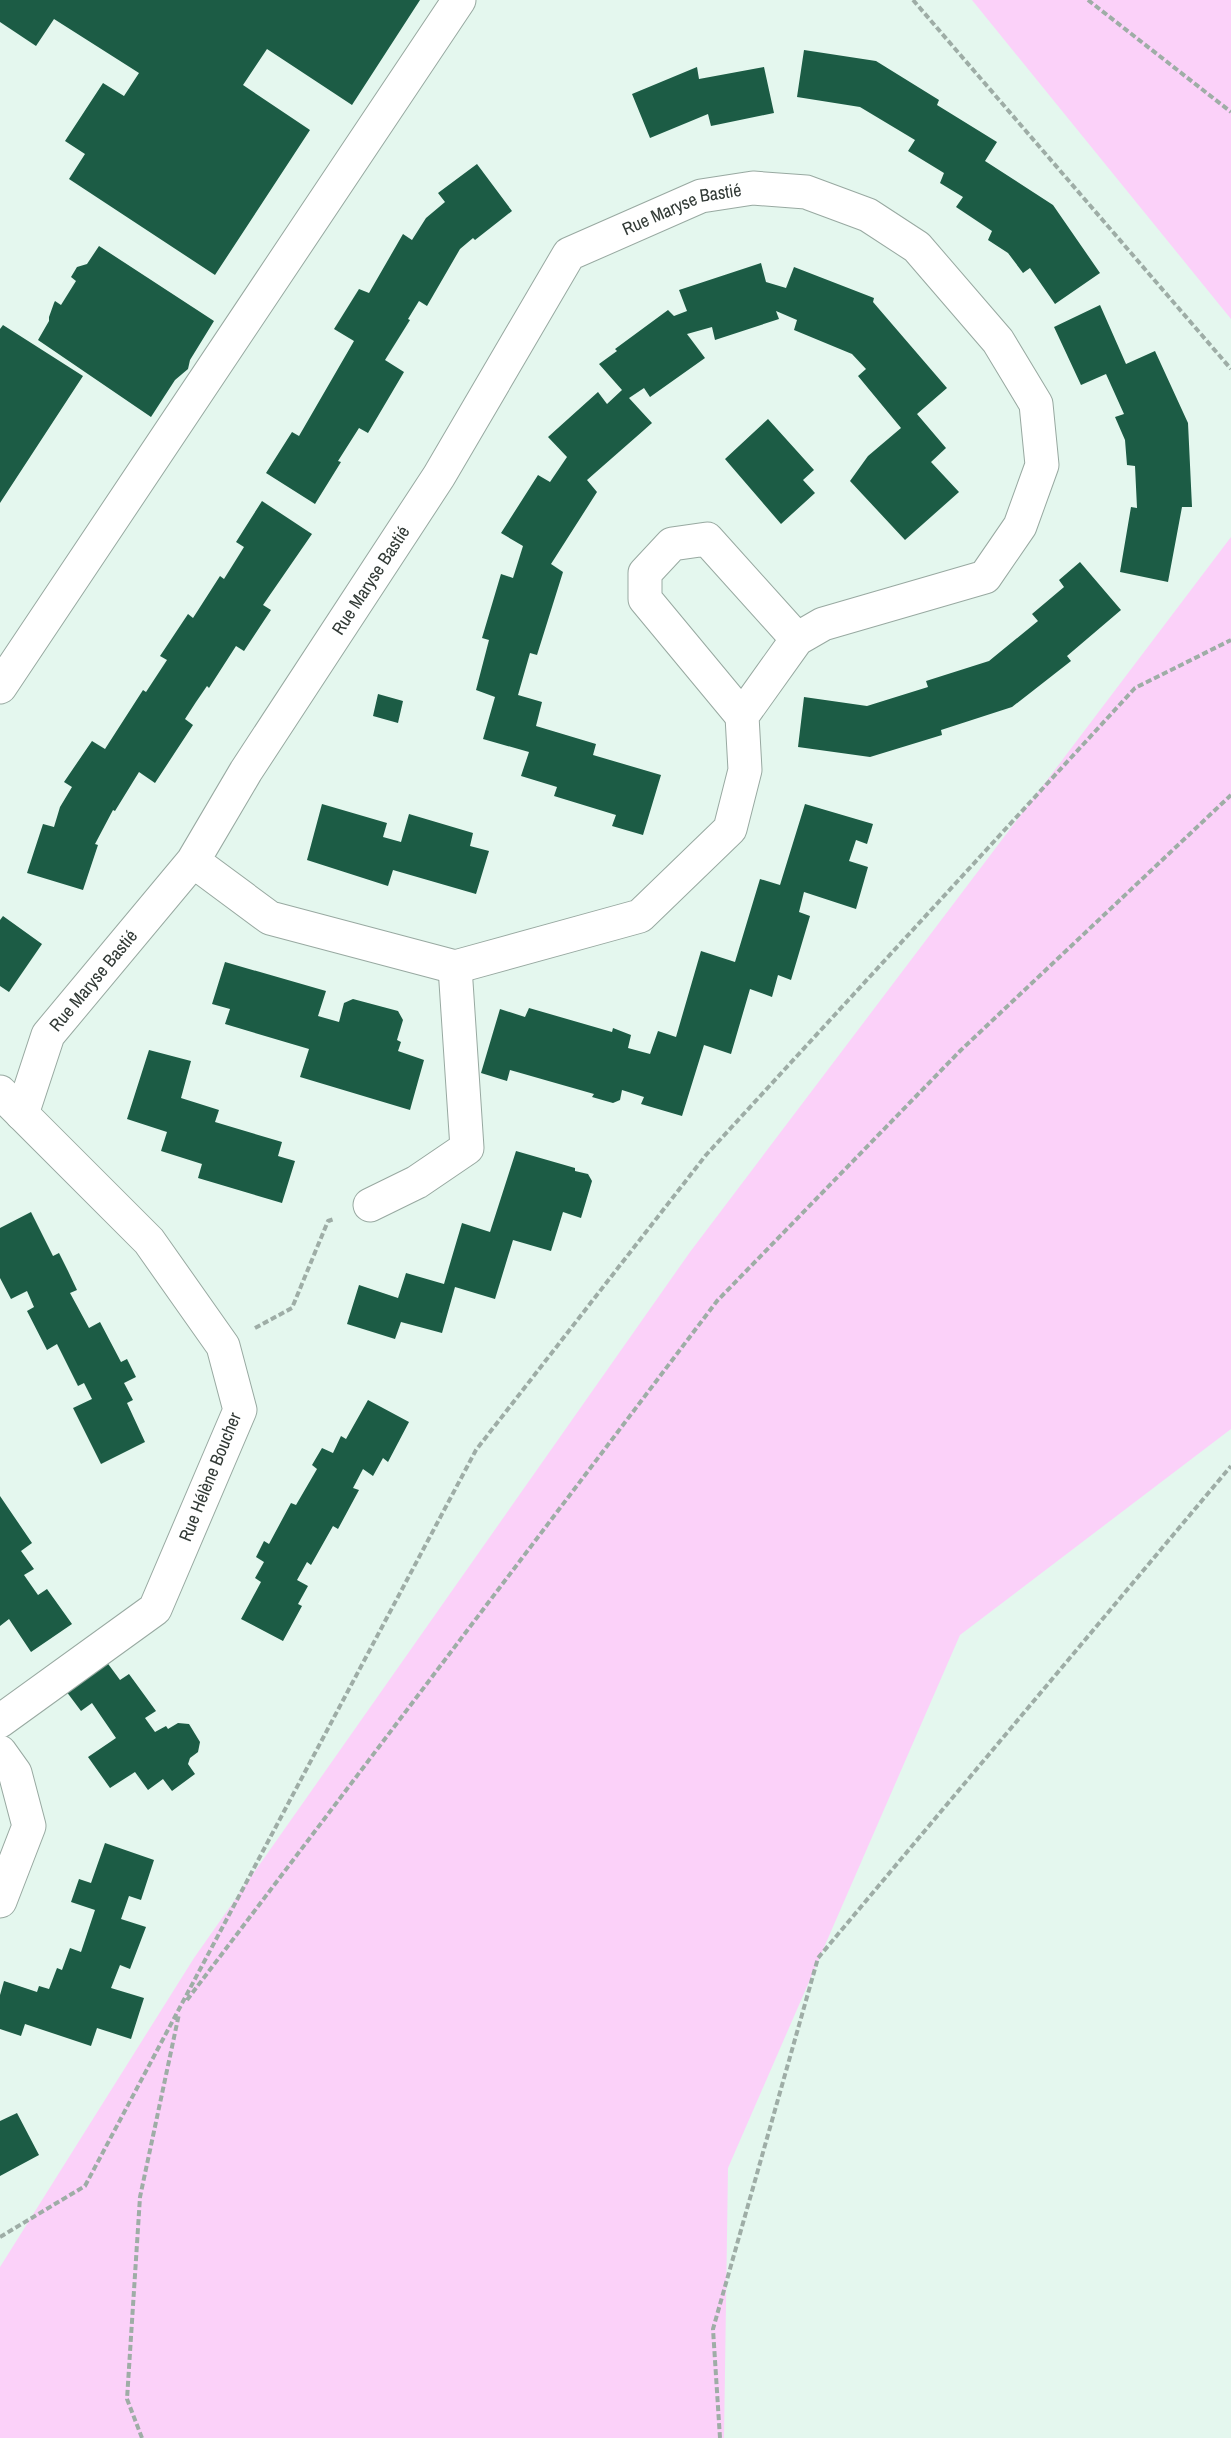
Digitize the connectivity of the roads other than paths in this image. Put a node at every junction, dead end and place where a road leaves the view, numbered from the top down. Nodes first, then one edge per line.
1 (459, 0) edge
2 (797, 639) junction
3 (0, 687) edge
4 (742, 716) junction
5 (193, 861) junction
6 (454, 967) junction
7 (11, 1103) edge
8 (370, 1205) road end
9 (0, 1721) edge
10 (0, 1752) edge
11 (0, 1900) edge

1 - 3 street
2 - 4 street, Rue Maryse Bastié
2 - 4 street
2 - 5 street, Rue Maryse Bastié
4 - 6 street
5 - 6 street
5 - 7 street, Rue Maryse Bastié
6 - 8 street
7 - 9 street, Rue Hélène Boucher
10 - 11 street

